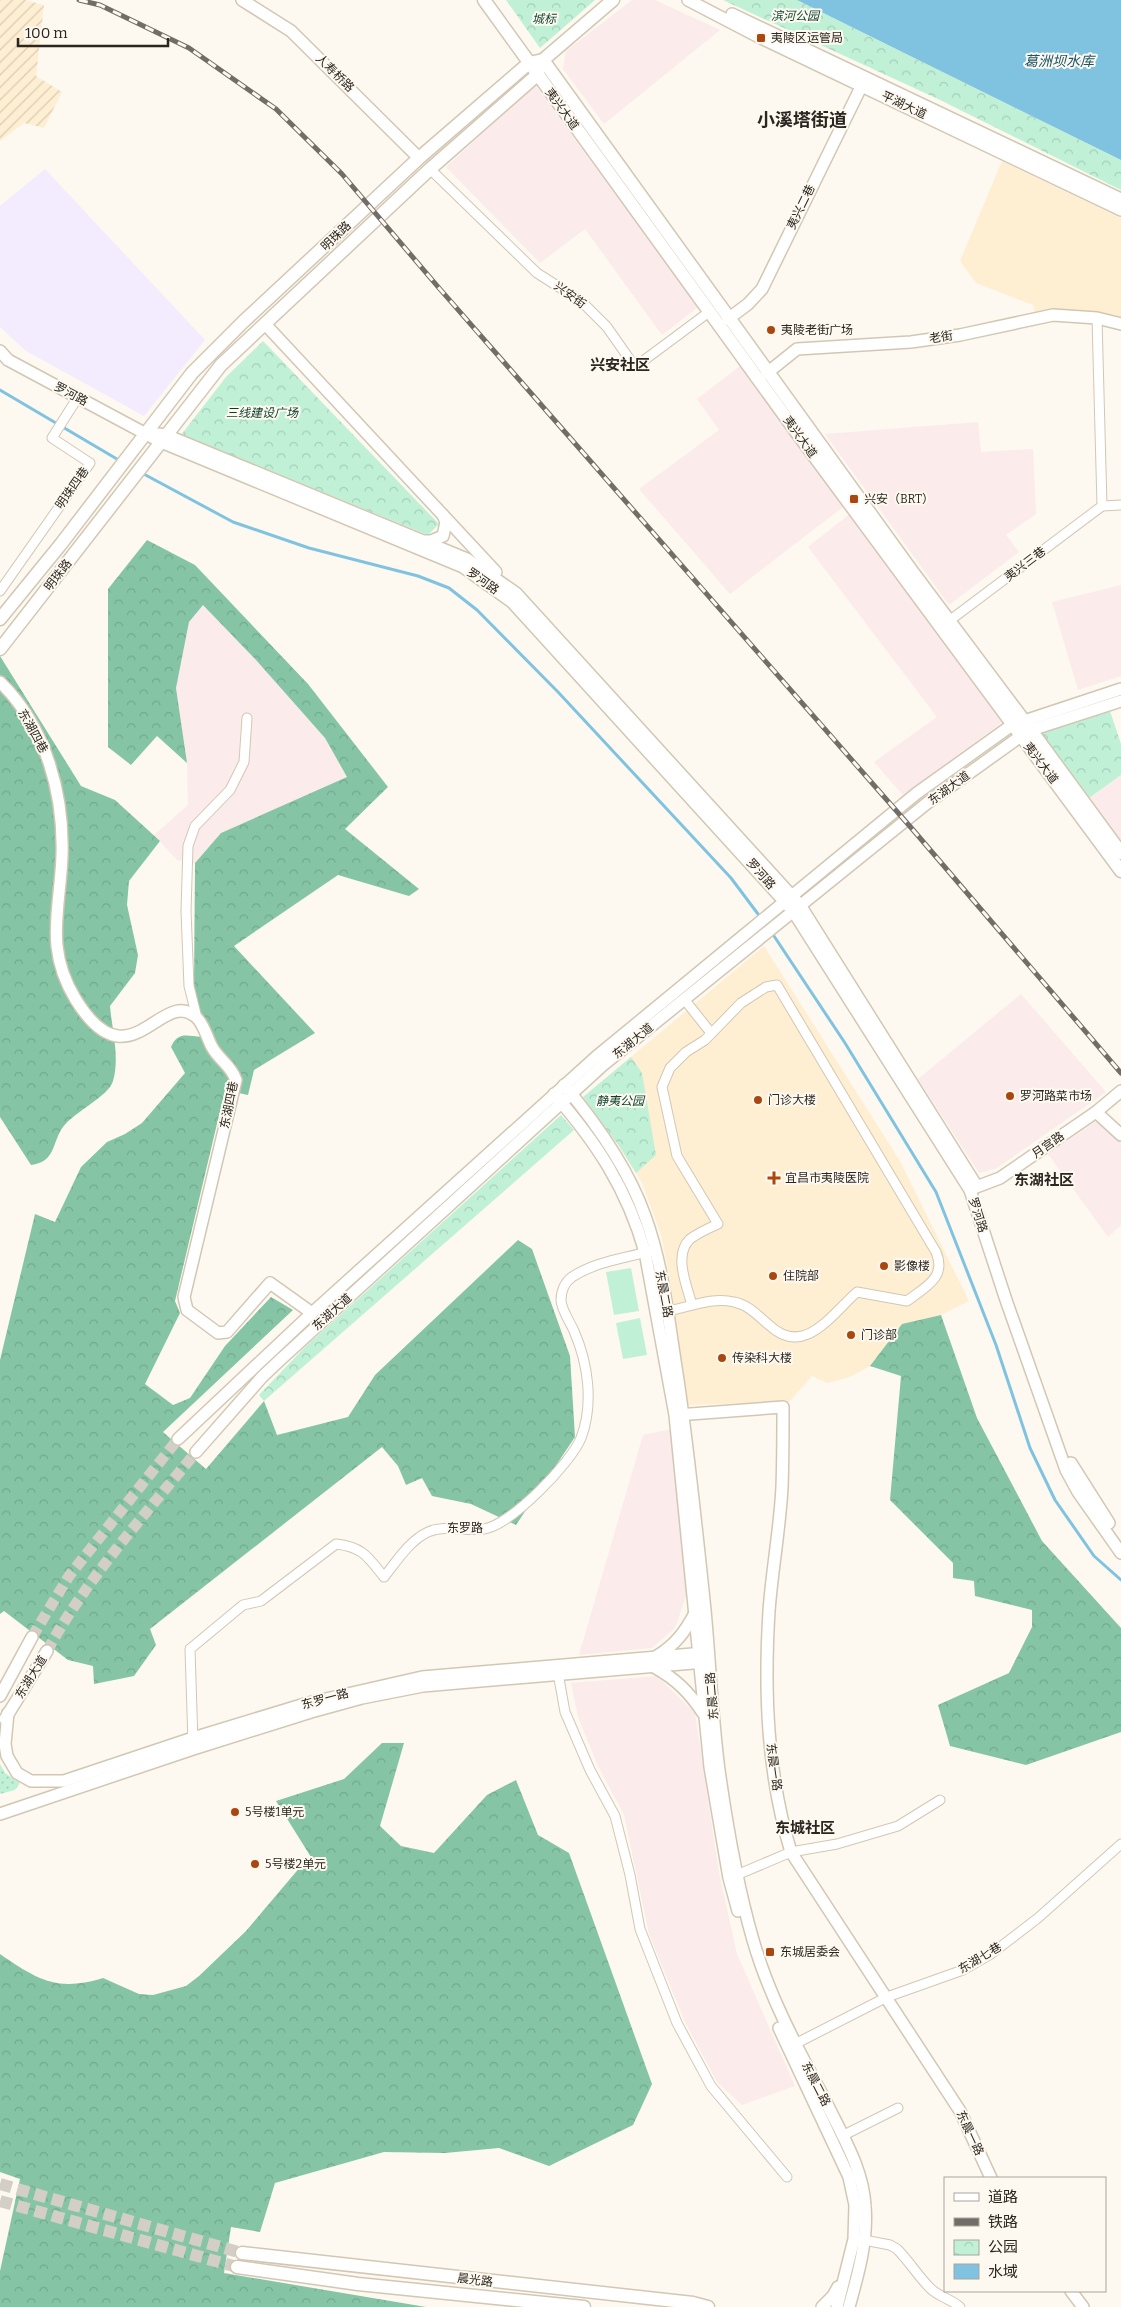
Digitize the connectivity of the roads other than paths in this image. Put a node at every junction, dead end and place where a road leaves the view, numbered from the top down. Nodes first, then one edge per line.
1 (242, 0) edge
2 (484, 0) edge
3 (613, 0) edge
4 (688, 0) edge
5 (702, 0) edge
6 (543, 60) junction
7 (529, 63) junction
8 (537, 75) junction
9 (862, 85) junction
10 (419, 158) junction
11 (430, 169) junction
12 (1121, 200) edge
13 (1121, 210) edge
14 (709, 312) junction
15 (728, 318) junction
16 (1097, 318) junction
17 (265, 324) junction
18 (1121, 324) edge
19 (0, 351) edge
20 (767, 373) junction
21 (78, 398) junction
22 (146, 432) junction
23 (164, 439) junction
24 (1102, 506) junction
25 (1121, 506) edge
26 (442, 514) junction
27 (423, 541) junction
28 (0, 591) edge
29 (516, 593) junction
30 (0, 619) edge
31 (948, 621) junction
32 (0, 649) edge
33 (0, 682) edge
34 (1121, 689) edge
35 (1121, 701) edge
36 (247, 718) dead end
37 (1022, 727) junction
38 (1121, 853) edge
39 (1121, 871) edge
40 (789, 898) junction
41 (796, 908) junction
42 (745, 939) junction
43 (684, 999) junction
44 (197, 1018) junction
45 (712, 1033) junction
46 (568, 1089) junction
47 (1121, 1091) edge
48 (558, 1098) junction
49 (1096, 1112) junction
50 (1121, 1136) edge
51 (973, 1188) junction
52 (650, 1251) junction
53 (692, 1306) junction
54 (662, 1312) junction
55 (312, 1313) junction
56 (679, 1414) junction
57 (178, 1439) tunnel mouth
58 (196, 1452) tunnel mouth
59 (1121, 1540) edge
60 (1121, 1552) edge
61 (695, 1613) junction
62 (32, 1637) tunnel mouth
63 (47, 1651) tunnel mouth
64 (704, 1658) junction
65 (655, 1662) junction
66 (558, 1673) junction
67 (0, 1696) edge
68 (8, 1713) junction
69 (704, 1714) junction
70 (0, 1729) edge
71 (193, 1743) junction
72 (940, 1800) dead end
73 (0, 1814) edge
74 (1121, 1844) edge
75 (791, 1852) junction
76 (733, 1877) junction
77 (887, 1997) junction
78 (792, 2045) junction
79 (898, 2108) dead end
80 (842, 2136) junction
81 (787, 2177) dead end
82 (991, 2177) edge
83 (864, 2240) junction
84 (242, 2253) tunnel mouth
85 (237, 2266) tunnel mouth
86 (845, 2274) junction
87 (856, 2282) junction
88 (1072, 2292) edge
89 (584, 2307) edge
90 (708, 2307) edge
91 (822, 2307) edge
92 (837, 2307) edge
93 (849, 2307) edge
94 (854, 2307) edge
95 (960, 2307) edge
96 (1083, 2307) edge

1 - 10 main road, 人寿桥路
2 - 7 main road, 夷兴大道
3 - 6 main road, 明珠路
4 - 9 main road, 平湖大道
5 - 12 main road, 平湖大道
6 - 7 main road, 明珠路
6 - 8 main road, 明珠路
6 - 15 main road, 夷兴大道
7 - 8 main road, 夷兴大道
7 - 10 main road, 明珠路
8 - 11 main road, 明珠路
8 - 14 main road, 夷兴大道
9 - 13 main road, 平湖大道
9 - 15 main road, 夷兴二巷
10 - 22 main road, 明珠路
11 - 14 street, 兴安街
11 - 17 main road, 明珠路
14 - 37 main road, 夷兴大道
15 - 20 main road, 夷兴大道
16 - 18 main road, 老街
16 - 20 main road, 老街
16 - 24 street
17 - 23 main road, 明珠路
17 - 26 main road, 罗河路
19 - 21 main road, 罗河路
20 - 31 main road, 夷兴大道
21 - 22 main road, 罗河路
21 - 28 street, 明珠四巷
22 - 23 main road, 罗河路
22 - 30 main road, 明珠路
23 - 27 main road, 罗河路
23 - 32 main road, 明珠路
23 - 40 main road, 罗河路
24 - 25 street
24 - 31 street, 夷兴三巷
26 - 27 main road
26 - 29 main road, 罗河路
27 - 29 main road, 罗河路
29 - 40 main road, 罗河路
31 - 37 main road, 夷兴大道
33 - 44 main road, 东湖四巷
34 - 37 main road, 东湖大道
35 - 37 main road, 东湖大道
36 - 44 street
37 - 38 main road, 夷兴大道
37 - 39 main road, 夷兴大道
37 - 40 main road, 东湖大道
37 - 41 main road, 东湖大道
40 - 41 main road, 罗河路
40 - 42 main road, 东湖大道
41 - 42 main road, 东湖大道
41 - 51 main road, 罗河路
42 - 43 main road, 东湖大道
42 - 46 main road, 东湖大道
43 - 45 street
43 - 46 main road, 东湖大道
44 - 55 main road, 东湖四巷
45 - 53 street
45 - 53 street
46 - 48 main road, 东湖大道
46 - 52 main road, 东晨二路
47 - 49 main road, 月宫路
48 - 52 main road, 东晨二路
48 - 55 main road, 东湖大道
48 - 58 main road, 东湖大道
49 - 50 main road
49 - 51 main road, 月宫路
51 - 59 main road, 罗河路
51 - 60 main road, 罗河路
52 - 54 main road, 东晨二路
52 - 71 street, 东罗路
53 - 54 street
54 - 56 main road, 东晨二路
55 - 57 main road, 东湖大道
56 - 61 main road, 东晨二路
56 - 64 main road, 东晨二路
56 - 75 main road, 东晨一路
61 - 64 main road, 东晨二路
61 - 65 main road
62 - 67 main road, 东湖大道
63 - 68 main road, 东湖大道
64 - 65 main road, 东罗一路
64 - 69 main road, 东晨二路
64 - 76 main road, 东晨二路
65 - 66 main road, 东罗一路
65 - 69 main road
65 - 71 main road, 东罗一路
66 - 71 main road, 东罗一路
66 - 81 street
68 - 70 main road, 东湖大道
68 - 71 main road, 东罗一路
69 - 76 main road, 东晨二路
71 - 73 main road, 东罗一路
72 - 75 street
74 - 77 street, 东湖七巷
75 - 76 street
75 - 77 main road, 东晨一路
76 - 78 main road, 东晨二路
77 - 78 street, 东湖七巷
77 - 82 main road, 东晨一路
78 - 80 main road, 东晨二路
78 - 86 main road, 东晨二路
79 - 80 street
80 - 83 main road, 东晨二路
83 - 87 main road, 东晨二路
83 - 95 street
84 - 90 main road, 晨光路
85 - 89 main road, 晨光路
86 - 91 main road
86 - 92 main road, 东晨二路
87 - 93 main road, 东晨二路
87 - 94 main road
88 - 96 main road

